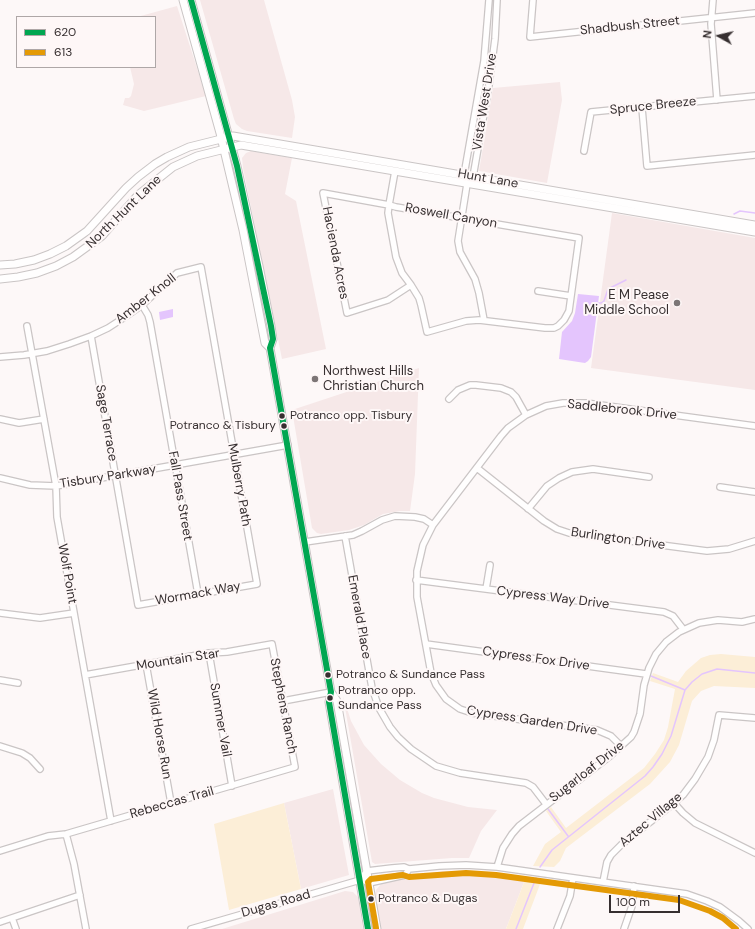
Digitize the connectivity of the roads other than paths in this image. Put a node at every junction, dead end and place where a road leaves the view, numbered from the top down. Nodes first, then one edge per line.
1 (183, 0) edge
2 (191, 0) edge
3 (489, 0) edge
4 (498, 0) edge
5 (533, 0) edge
6 (713, 0) edge
7 (186, 12) junction
8 (755, 13) edge
9 (711, 18) junction
10 (207, 57) junction
11 (484, 61) junction
12 (492, 62) junction
13 (755, 96) edge
14 (717, 100) junction
15 (642, 108) junction
16 (229, 137) junction
17 (221, 138) junction
18 (232, 147) junction
19 (224, 149) junction
20 (584, 151) dead end
21 (326, 152) junction
22 (291, 153) junction
23 (468, 154) junction
24 (755, 155) edge
25 (477, 156) junction
26 (395, 170) junction
27 (464, 175) junction
28 (473, 177) junction
29 (467, 184) junction
30 (541, 192) junction
31 (323, 193) joint
32 (389, 205) junction
33 (654, 212) junction
34 (249, 218) junction
35 (461, 218) junction
36 (241, 220) junction
37 (755, 224) edge
38 (243, 230) junction
39 (755, 232) edge
40 (83, 234) junction
41 (91, 245) junction
42 (0, 265) edge
43 (259, 266) junction
44 (201, 267) joint
45 (253, 276) junction
46 (0, 279) edge
47 (411, 285) junction
48 (538, 291) dead end
49 (571, 296) junction
50 (142, 305) junction
51 (484, 320) junction
52 (27, 326) dead end
53 (271, 326) junction
54 (91, 336) junction
55 (270, 348) junction
56 (32, 354) junction
57 (0, 357) edge
58 (449, 399) dead end
59 (526, 415) junction
60 (0, 418) edge
61 (44, 419) junction
62 (755, 426) edge
63 (288, 446) junction
64 (234, 455) junction
65 (175, 466) junction
66 (477, 468) junction
67 (116, 476) junction
68 (649, 477) dead end
69 (0, 478) edge
70 (56, 486) junction
71 (720, 486) dead end
72 (755, 492) edge
73 (528, 509) junction
74 (433, 525) junction
75 (345, 536) junction
76 (755, 541) edge
77 (305, 542) junction
78 (490, 565) dead end
79 (416, 580) junction
80 (257, 584) joint
81 (486, 589) junction
82 (198, 594) junction
83 (138, 605) joint
84 (0, 612) edge
85 (74, 613) junction
86 (755, 619) edge
87 (683, 630) junction
88 (272, 644) joint
89 (426, 644) junction
90 (209, 653) junction
91 (146, 664) junction
92 (646, 674) junction
93 (85, 675) junction
94 (0, 680) edge
95 (18, 683) dead end
96 (332, 692) junction
97 (283, 701) junction
98 (755, 718) edge
99 (0, 746) edge
100 (621, 746) junction
101 (295, 767) joint
102 (40, 768) dead end
103 (232, 786) junction
104 (171, 803) junction
105 (674, 803) junction
106 (546, 804) junction
107 (111, 821) junction
108 (66, 834) junction
109 (0, 851) edge
110 (755, 853) edge
111 (497, 867) junction
112 (410, 869) junction
113 (367, 872) junction
114 (573, 878) junction
115 (360, 880) junction
116 (603, 882) junction
117 (369, 883) junction
118 (634, 886) junction
119 (80, 894) junction
120 (12, 918) junction
121 (0, 922) edge
122 (16, 929) edge
123 (86, 929) edge
124 (191, 929) edge
125 (368, 929) edge
126 (377, 929) edge
127 (557, 929) edge
128 (624, 929) edge
129 (748, 929) edge

1 - 7 main road
2 - 10 main road
3 - 11 street, Vista West Drive
4 - 12 street, Vista West Drive
5 - 9 street, Shadbush Street
6 - 9 street
7 - 10 main road
7 - 17 main road
8 - 9 street, Shadbush Street
9 - 14 street
10 - 16 main road
11 - 12 street
11 - 23 street, Vista West Drive
12 - 25 street, Vista West Drive
13 - 14 street, Spruce Breeze
14 - 15 street, Spruce Breeze
15 - 20 street, Spruce Breeze
15 - 24 street
16 - 17 main road, Hunt Lane
16 - 18 main road
16 - 21 main road, Hunt Lane
17 - 19 main road
17 - 40 main road, North Hunt Lane
18 - 19 main road, Hunt Lane
18 - 22 main road, Hunt Lane
18 - 34 main road
19 - 36 main road
19 - 41 main road, North Hunt Lane
21 - 22 main road
21 - 27 main road, Hunt Lane
22 - 26 main road, Hunt Lane
23 - 25 street
23 - 27 street, Vista West Drive
25 - 28 street, Vista West Drive
26 - 29 main road, Hunt Lane
26 - 32 street
27 - 28 main road, Hunt Lane
27 - 29 street, Vista West Drive
28 - 29 street, Vista West Drive
28 - 30 main road, Hunt Lane
29 - 30 main road, Hunt Lane
29 - 35 street
30 - 33 main road, Hunt Lane
31 - 32 street, Roswell Canyon
31 - 47 street, Hacienda Acres
32 - 35 street, Roswell Canyon
32 - 47 street
33 - 37 main road, Hunt Lane
33 - 39 main road, Hunt Lane
34 - 36 main road
34 - 43 main road
35 - 49 street, Roswell Canyon
35 - 51 street
36 - 38 main road
38 - 43 main road
38 - 45 main road
40 - 41 main road
40 - 42 main road, North Hunt Lane
41 - 46 main road, North Hunt Lane
43 - 53 main road
44 - 50 street, Amber Knoll
44 - 64 street, Mulberry Path
45 - 53 main road
45 - 55 main road
47 - 51 street
48 - 49 street
49 - 51 street
50 - 54 street, Amber Knoll
50 - 65 street, Fall Pass Street
52 - 56 street, Wolf Point
53 - 55 main road
54 - 56 street, Amber Knoll
54 - 67 street, Sage Terrace
55 - 63 main road
56 - 57 street, Amber Knoll
56 - 61 street, Wolf Point
58 - 59 street
59 - 62 street, Saddlebrook Drive
59 - 66 street, Saddlebrook Drive
60 - 61 street
61 - 70 street, Wolf Point
63 - 64 street, Tisbury Parkway
63 - 77 main road
64 - 65 street, Tisbury Parkway
64 - 80 street, Mulberry Path
65 - 67 street, Tisbury Parkway
65 - 82 street, Fall Pass Street
66 - 73 street, Burlington Drive
66 - 74 street, Saddlebrook Drive
67 - 70 street, Tisbury Parkway
67 - 83 street, Sage Terrace
68 - 73 street
69 - 70 street, Tisbury Parkway
70 - 85 street, Wolf Point
71 - 72 street
73 - 76 street, Burlington Drive
74 - 75 street
74 - 79 street, Saddlebrook Drive
75 - 77 street
75 - 106 street, Emerald Place
77 - 96 main road
78 - 81 street
79 - 81 street, Cypress Way Drive
79 - 89 street, Cypress Garden Drive
80 - 82 street, Wormack Way
81 - 87 street, Cypress Way Drive
82 - 83 street, Wormack Way
84 - 85 street
85 - 93 street, Wolf Point
86 - 87 street, Sugarloaf Drive
87 - 92 street, Sugarloaf Drive
88 - 90 street, Mountain Star
88 - 97 street, Stephens Ranch
89 - 92 street, Cypress Fox Drive
89 - 100 street, Cypress Garden Drive
90 - 91 street, Mountain Star
90 - 103 street, Summer Vail
91 - 93 street, Mountain Star
91 - 104 street, Wild Horse Run
92 - 100 street, Sugarloaf Drive
93 - 107 street, Wolf Point
94 - 95 street
96 - 97 street
96 - 113 main road
96 - 115 main road
97 - 101 street, Stephens Ranch
98 - 105 street, Aztec Village
99 - 102 street
100 - 106 street, Sugarloaf Drive
101 - 103 street, Rebeccas Trail
103 - 104 street, Rebeccas Trail
104 - 107 street, Rebeccas Trail
105 - 110 street
105 - 116 street, Aztec Village
106 - 111 street, Sugarloaf Drive
107 - 108 street, Rebeccas Trail
108 - 109 street, Rebeccas Trail
108 - 119 street
111 - 112 street
111 - 114 street
112 - 113 street
112 - 117 street
113 - 115 street
113 - 117 main road
114 - 116 street
114 - 127 street
115 - 117 street
115 - 124 street, Dugas Road
115 - 125 main road
116 - 118 street
117 - 126 main road
118 - 128 street
118 - 129 street
119 - 120 street
119 - 123 street
120 - 121 street
120 - 122 street

